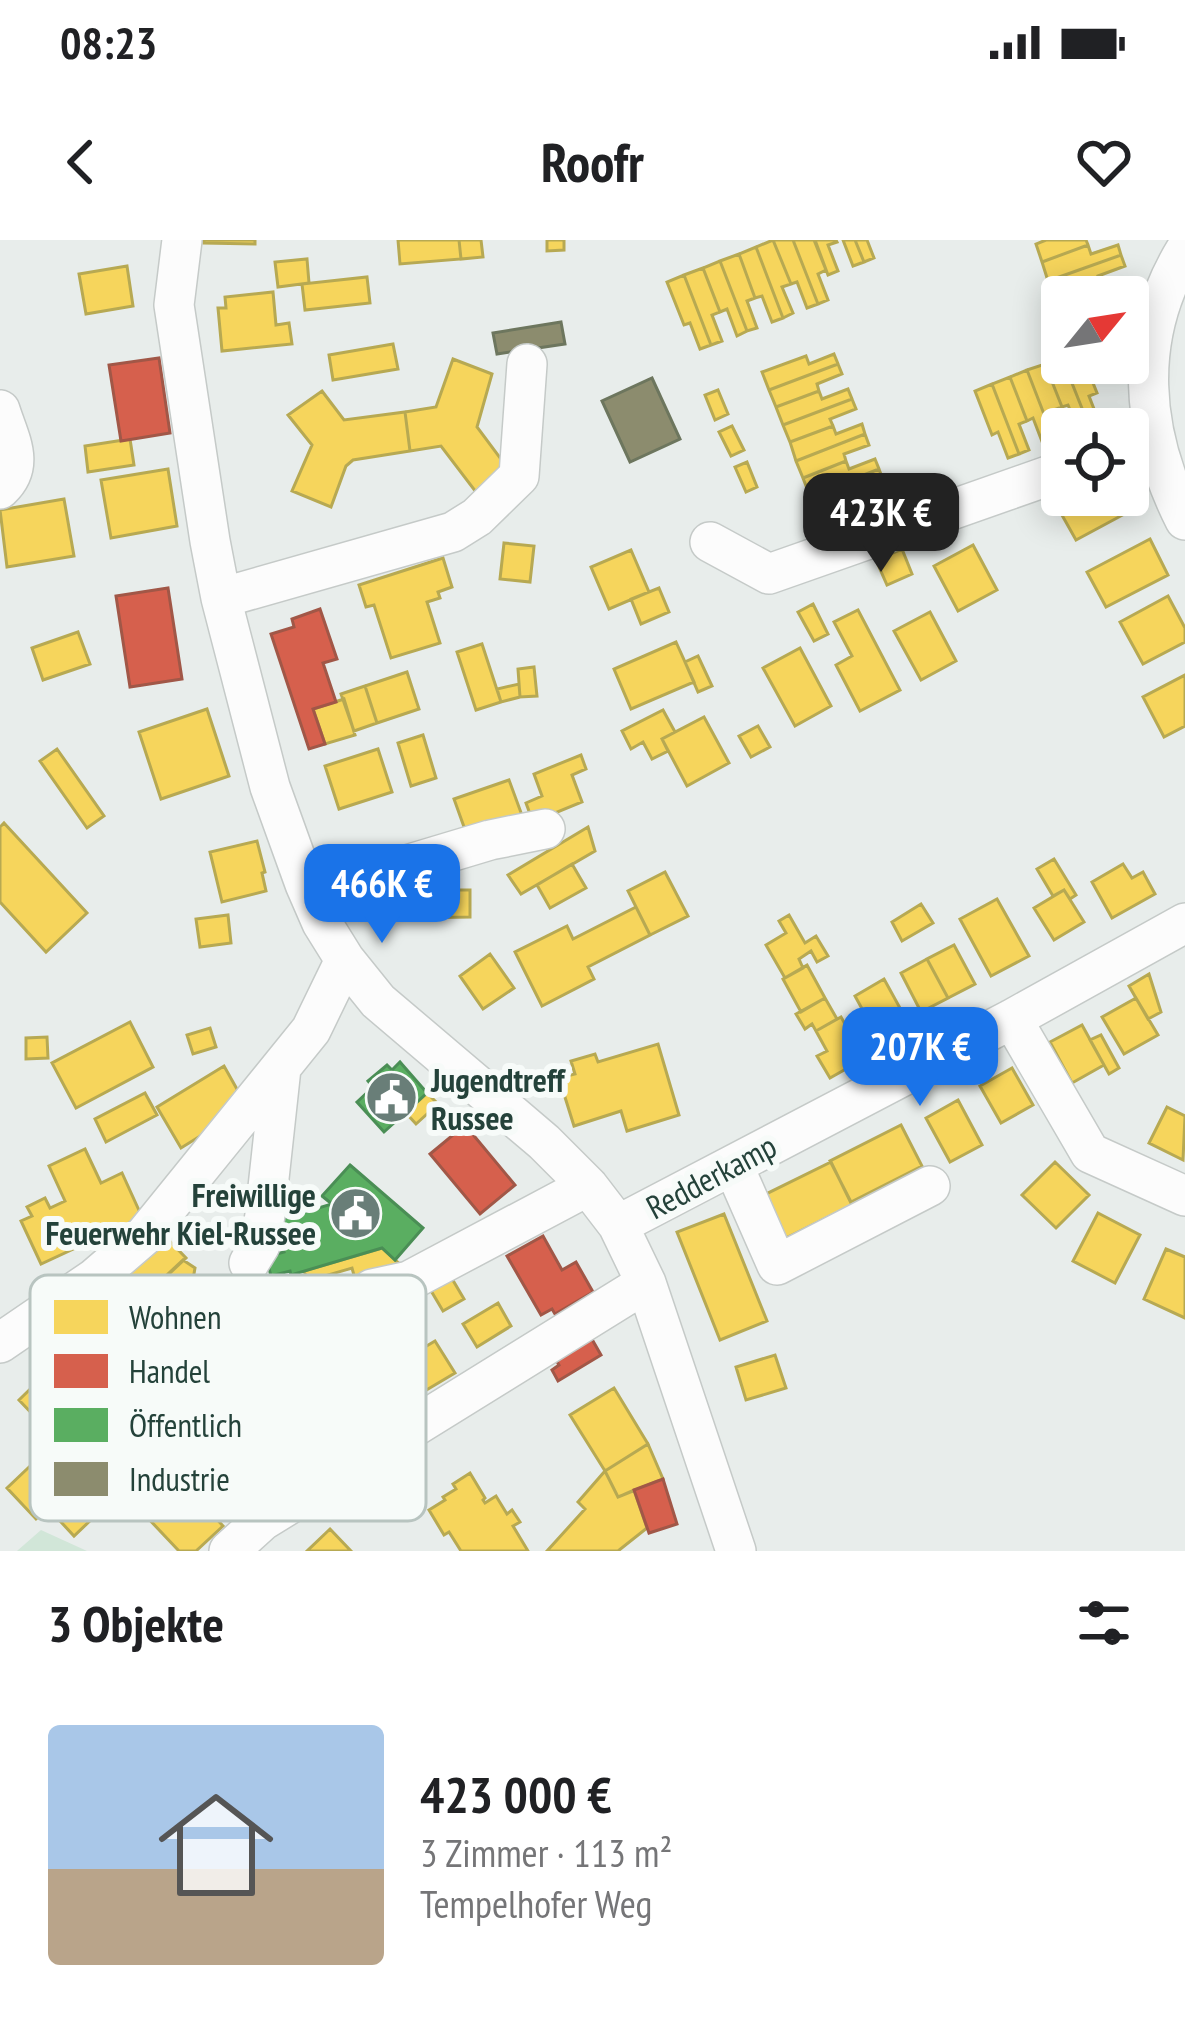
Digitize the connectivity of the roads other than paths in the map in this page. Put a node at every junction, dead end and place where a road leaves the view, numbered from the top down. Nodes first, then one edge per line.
1 (182, 240) edge
2 (1185, 251) edge
3 (526, 364) dead end
4 (1144, 408) edge
5 (0, 410) edge
6 (1149, 455) edge
7 (1041, 478) edge
8 (0, 489) edge
9 (1185, 520) edge
10 (710, 542) dead end
11 (220, 598) junction
12 (545, 829) dead end
13 (310, 894) junction
14 (1185, 923) edge
15 (345, 960) junction
16 (378, 1001) junction
17 (1012, 1018) junction
18 (311, 1030) junction
19 (281, 1067) junction
20 (733, 1165) junction
21 (588, 1186) junction
22 (930, 1186) dead end
23 (1185, 1196) edge
24 (618, 1226) junction
25 (249, 1263) dead end
26 (98, 1275) edge
27 (420, 1275) edge
28 (646, 1283) junction
29 (30, 1322) edge
30 (0, 1343) edge
31 (426, 1419) edge
32 (262, 1521) edge
33 (229, 1551) edge
34 (736, 1551) edge

1 - 11 street
2 - 4 street
3 - 11 street
5 - 8 street
6 - 9 street
7 - 10 street
11 - 13 street
12 - 13 street
13 - 15 street
14 - 17 street, Redderkamp
15 - 16 street
15 - 18 street
16 - 18 street
16 - 21 street
17 - 20 street, Redderkamp
17 - 23 street
18 - 19 street
19 - 25 street
19 - 26 street
20 - 22 street
20 - 24 street, Redderkamp
21 - 24 street
21 - 27 street
24 - 28 street
28 - 31 street
28 - 34 street
29 - 30 street
32 - 33 street

